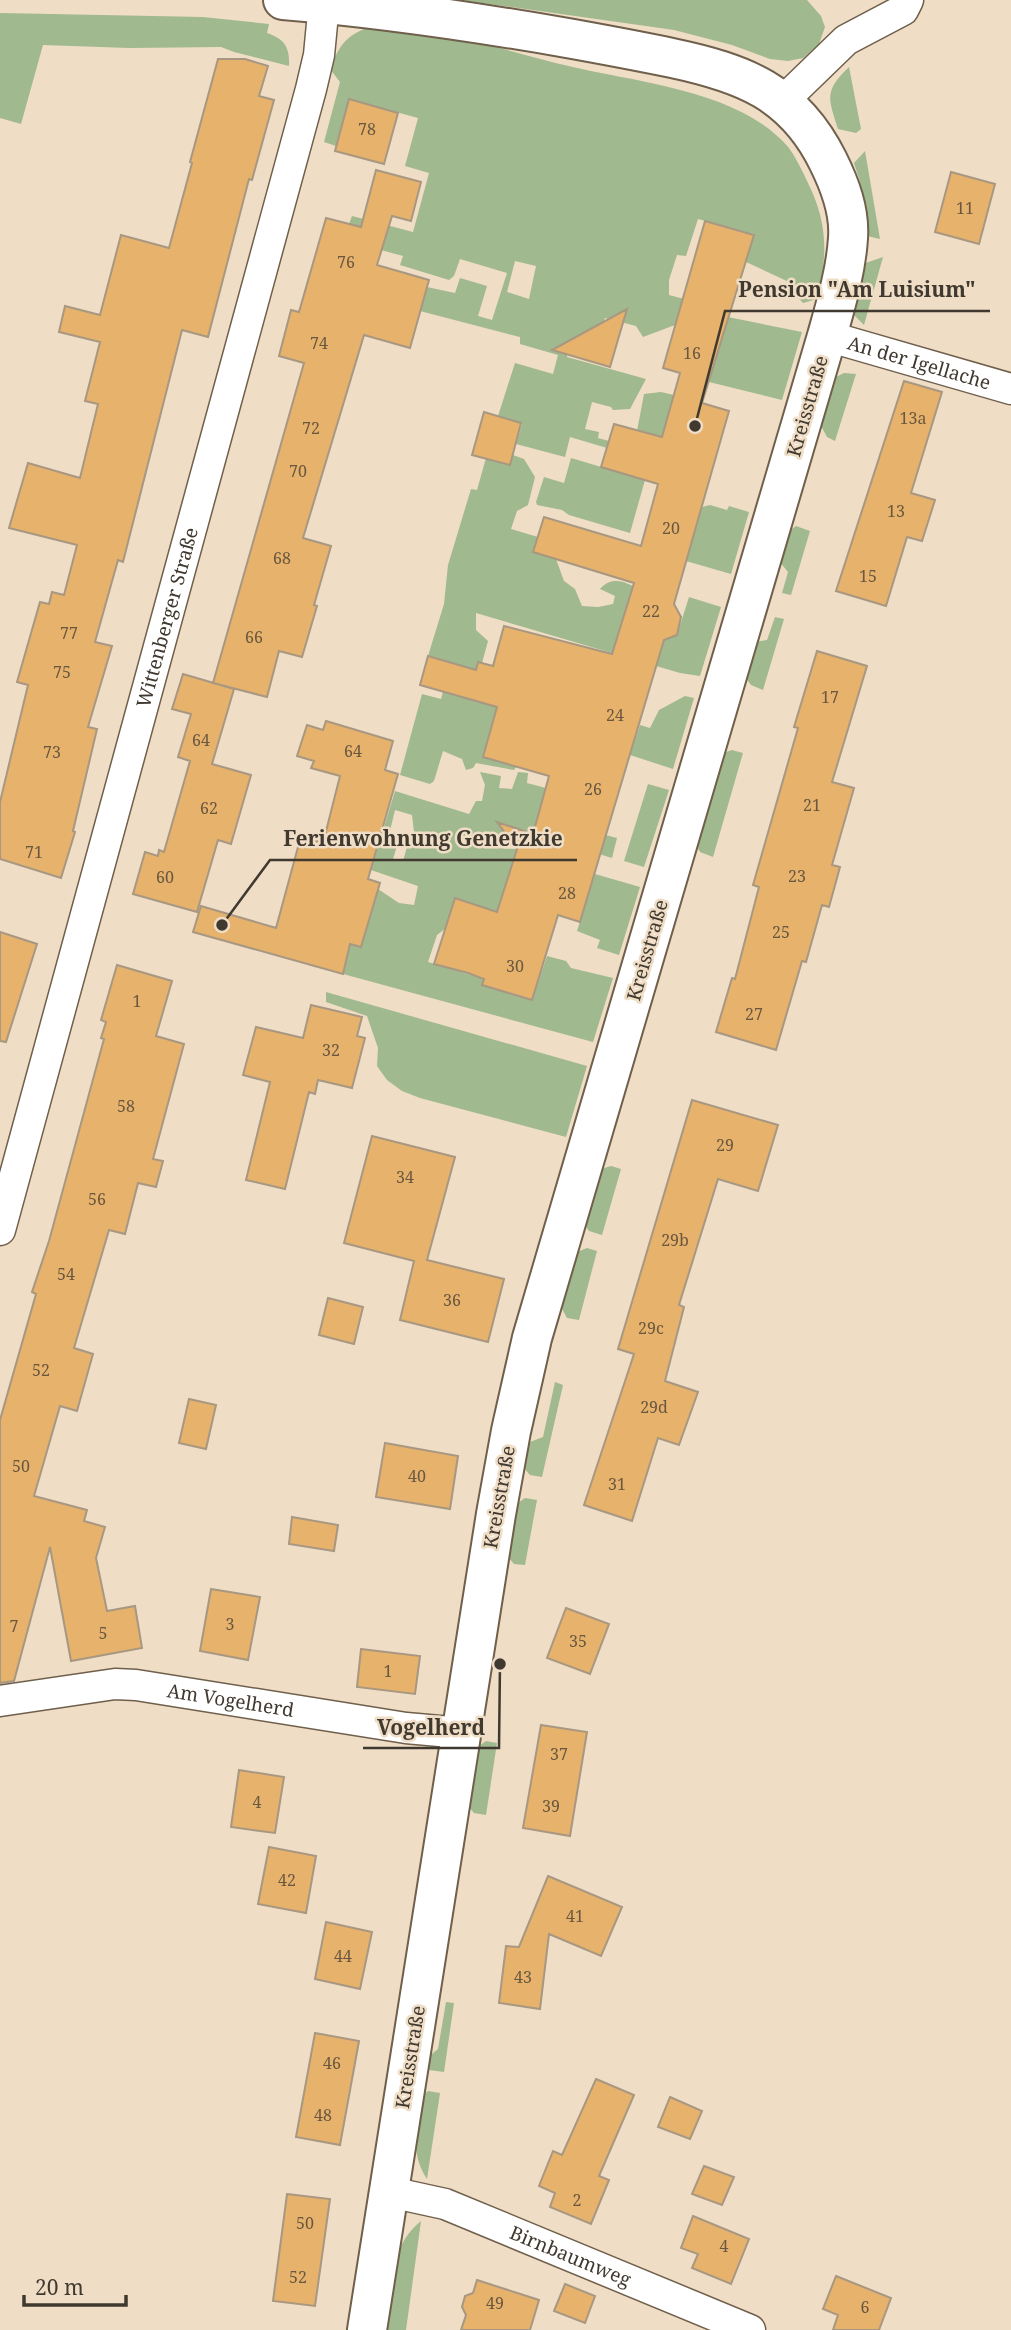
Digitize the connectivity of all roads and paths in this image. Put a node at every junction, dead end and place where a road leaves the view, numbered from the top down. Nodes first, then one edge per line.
1 (283, 0) edge
2 (908, 0) edge
3 (324, 3) junction
4 (367, 4) edge
5 (782, 102) junction
6 (827, 336) junction
7 (1011, 389) edge
8 (0, 1230) edge
9 (0, 1701) edge
10 (462, 1734) junction
11 (390, 2192) junction
12 (367, 2330) edge
13 (750, 2330) edge

1 - 3 main road, Kreisstraße
2 - 5 street
3 - 4 main road, Kreisstraße
3 - 8 street, Wittenberger Straße
4 - 5 main road, Kreisstraße
5 - 6 main road, Kreisstraße
6 - 7 street, An der Igellache
6 - 10 main road, Kreisstraße
9 - 10 street, Am Vogelherd
10 - 11 main road, Kreisstraße
11 - 12 main road, Kreisstraße
11 - 13 street, Birnbaumweg

